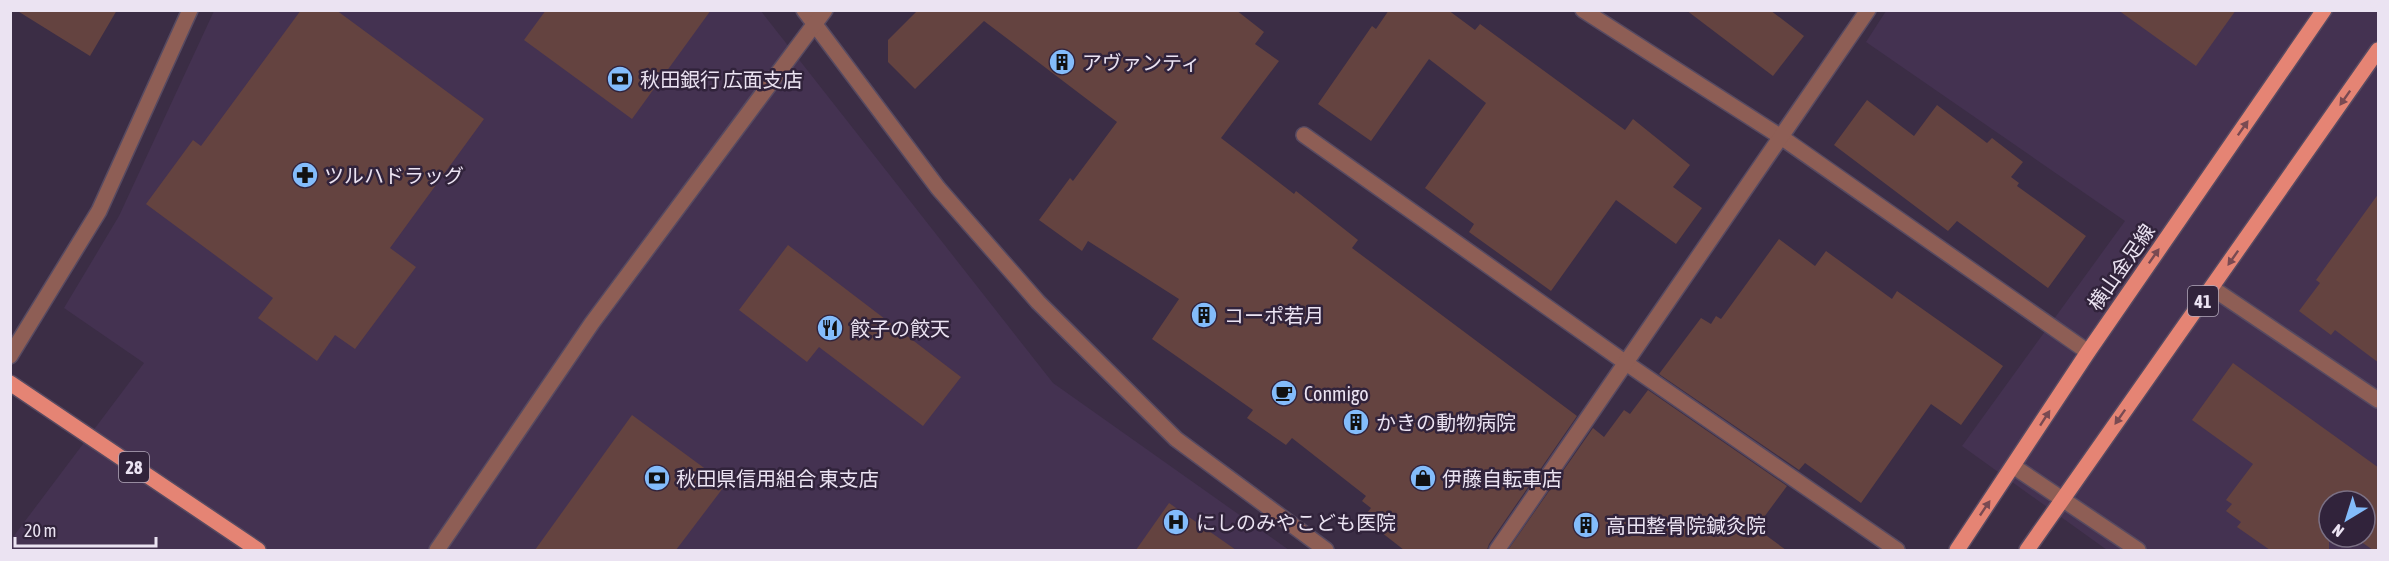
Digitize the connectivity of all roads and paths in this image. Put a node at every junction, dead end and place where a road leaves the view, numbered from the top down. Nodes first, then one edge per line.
1 (190, 10) edge
2 (804, 10) edge
3 (825, 10) edge
4 (1583, 10) edge
5 (1868, 10) edge
6 (2324, 10) edge
7 (814, 22) junction
8 (2379, 50) edge
9 (1304, 135) dead end
10 (1781, 137) junction
11 (2212, 288) junction
12 (2088, 352) junction
13 (10, 356) edge
14 (1626, 363) junction
15 (10, 383) edge
16 (2379, 400) edge
17 (2013, 466) junction
18 (2062, 499) junction
19 (258, 550) edge
20 (437, 550) edge
21 (1326, 550) edge
22 (1497, 550) edge
23 (1897, 550) edge
24 (1957, 550) edge
25 (2026, 550) edge
26 (2138, 550) edge

1 - 13 street
2 - 7 street
3 - 7 street
4 - 10 street
5 - 10 street
12 -> 6 main road, 横山金足線
7 - 20 street
7 - 21 street
8 -> 11 main road, 41
9 - 14 street
10 - 12 street
10 - 14 street
11 - 16 street
11 -> 18 main road, 41
17 -> 12 main road, 横山金足線
14 - 22 street
14 - 23 street
15 - 19 main road, 28
17 - 18 street
24 -> 17 main road, 横山金足線
18 - 25 main road, 41
18 - 26 street

